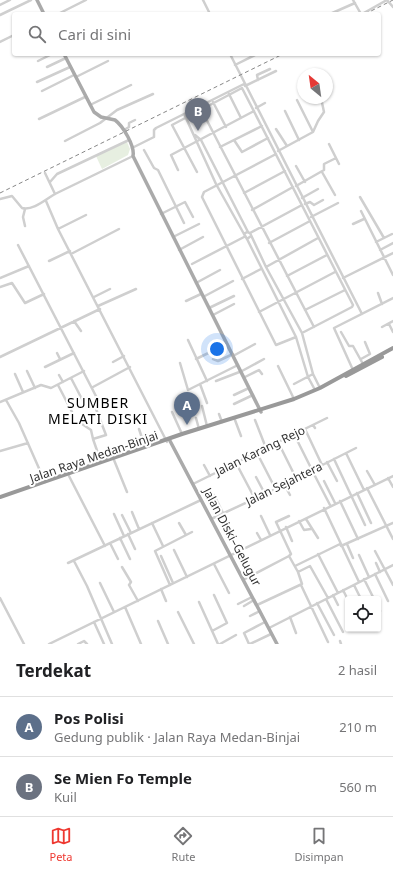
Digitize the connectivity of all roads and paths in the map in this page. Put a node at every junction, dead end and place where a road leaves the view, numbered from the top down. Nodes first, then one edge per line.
1 (10, 0) edge
2 (31, 0) edge
3 (37, 0) edge
4 (86, 0) edge
5 (203, 0) edge
6 (353, 0) edge
7 (387, 0) edge
8 (355, 3) junction
9 (0, 5) edge
10 (393, 7) edge
11 (43, 12) edge
12 (62, 12) edge
13 (209, 12) edge
14 (335, 12) edge
15 (360, 12) edge
16 (365, 12) edge
17 (0, 15) edge
18 (12, 36) edge
19 (0, 42) edge
20 (48, 56) edge
21 (65, 56) edge
22 (231, 56) edge
23 (253, 56) edge
24 (38, 61) dead end
25 (108, 61) dead end
26 (236, 65) junction
27 (47, 67) dead end
28 (70, 67) junction
29 (270, 69) dead end
30 (276, 71) dead end
31 (75, 76) junction
32 (258, 80) junction
33 (37, 82) dead end
34 (131, 85) dead end
35 (245, 85) junction
36 (42, 91) dead end
37 (152, 94) dead end
38 (229, 94) junction
39 (85, 96) junction
40 (213, 102) junction
41 (265, 103) dead end
42 (299, 104) edge
43 (322, 104) edge
44 (89, 105) junction
45 (201, 109) junction
46 (255, 110) junction
47 (285, 111) dead end
48 (185, 116) junction
49 (105, 118) junction
50 (241, 118) junction
51 (39, 119) dead end
52 (135, 120) dead end
53 (226, 126) junction
54 (262, 126) junction
55 (276, 129) dead end
56 (123, 130) junction
57 (314, 132) junction
58 (214, 134) junction
59 (195, 135) junction
60 (268, 138) junction
61 (129, 140) junction
62 (201, 140) junction
63 (234, 140) junction
64 (299, 140) junction
65 (65, 141) dead end
66 (196, 143) junction
67 (329, 144) dead end
68 (286, 146) junction
69 (220, 147) junction
70 (132, 148) junction
71 (184, 148) junction
72 (144, 150) dead end
73 (277, 152) junction
74 (133, 156) junction
75 (336, 158) junction
76 (339, 164) dead end
77 (296, 166) dead end
78 (178, 170) dead end
79 (285, 171) junction
80 (197, 172) dead end
81 (322, 172) junction
82 (45, 173) dead end
83 (234, 175) junction
84 (222, 181) junction
85 (50, 182) junction
86 (305, 182) junction
87 (216, 184) junction
88 (294, 187) junction
89 (318, 190) dead end
90 (244, 193) junction
91 (55, 194) junction
92 (335, 195) dead end
93 (360, 197) dead end
94 (0, 198) edge
95 (302, 198) junction
96 (323, 200) dead end
97 (46, 201) junction
98 (338, 203) dead end
99 (303, 204) junction
100 (176, 206) junction
101 (25, 209) junction
102 (252, 210) junction
103 (361, 211) dead end
104 (161, 214) junction
105 (86, 215) dead end
106 (193, 217) dead end
107 (311, 217) junction
108 (364, 219) junction
109 (310, 221) junction
110 (184, 223) dead end
111 (199, 224) dead end
112 (353, 224) dead end
113 (24, 226) dead end
114 (262, 227) junction
115 (58, 229) junction
116 (119, 229) dead end
117 (250, 234) junction
118 (392, 234) edge
119 (203, 237) dead end
120 (245, 237) junction
121 (172, 238) junction
122 (318, 238) junction
123 (384, 238) junction
124 (376, 242) junction
125 (269, 243) junction
126 (393, 243) edge
127 (18, 245) dead end
128 (226, 247) junction
129 (179, 250) junction
130 (380, 250) junction
131 (71, 252) junction
132 (393, 253) edge
133 (327, 255) junction
134 (384, 258) junction
135 (278, 260) junction
136 (49, 261) dead end
137 (192, 264) dead end
138 (29, 266) junction
139 (266, 267) junction
140 (261, 269) junction
141 (220, 270) dead end
142 (335, 272) junction
143 (287, 276) junction
144 (393, 276) edge
145 (0, 278) edge
146 (343, 278) junction
147 (242, 279) junction
148 (233, 281) dead end
149 (196, 283) junction
150 (0, 287) edge
151 (136, 288) dead end
152 (110, 289) dead end
153 (345, 290) junction
154 (296, 293) junction
155 (378, 293) dead end
156 (44, 294) junction
157 (202, 295) junction
158 (234, 296) dead end
159 (94, 297) junction
160 (393, 298) edge
161 (284, 299) junction
162 (186, 301) dead end
163 (278, 302) junction
164 (234, 304) dead end
165 (382, 304) junction
166 (99, 307) junction
167 (209, 308) junction
168 (305, 310) junction
169 (259, 312) junction
170 (362, 314) junction
171 (212, 315) junction
172 (74, 321) junction
173 (393, 321) edge
174 (388, 324) junction
175 (382, 326) dead end
176 (314, 327) junction
177 (61, 328) junction
178 (81, 331) dead end
179 (341, 332) dead end
180 (393, 332) edge
181 (302, 333) junction
182 (296, 337) junction
183 (188, 340) dead end
184 (365, 342) dead end
185 (227, 344) junction
186 (255, 344) dead end
187 (393, 349) edge
188 (74, 352) junction
189 (57, 353) dead end
190 (233, 355) junction
191 (124, 356) junction
192 (0, 357) edge
193 (60, 359) junction
194 (196, 359) junction
195 (213, 359) dead end
196 (264, 359) dead end
197 (360, 359) junction
198 (113, 362) dead end
199 (180, 363) dead end
200 (363, 364) junction
201 (238, 365) junction
202 (278, 366) dead end
203 (45, 367) dead end
204 (130, 367) junction
205 (353, 370) junction
206 (84, 371) junction
207 (27, 372) dead end
208 (242, 372) junction
209 (15, 374) dead end
210 (262, 374) dead end
211 (313, 374) junction
212 (59, 375) dead end
213 (245, 377) junction
214 (308, 377) junction
215 (71, 378) junction
216 (207, 381) junction
217 (216, 381) dead end
218 (63, 382) junction
219 (200, 384) junction
220 (294, 384) dead end
221 (58, 385) junction
222 (92, 387) junction
223 (35, 388) junction
224 (250, 388) junction
225 (318, 389) junction
226 (23, 392) junction
227 (234, 395) dead end
228 (253, 395) junction
229 (6, 400) junction
230 (294, 400) junction
231 (0, 402) edge
232 (207, 403) dead end
233 (234, 404) dead end
234 (85, 405) dead end
235 (202, 406) dead end
236 (261, 411) junction
237 (72, 412) dead end
238 (172, 412) dead end
239 (219, 414) dead end
240 (196, 418) dead end
241 (327, 418) dead end
242 (235, 420) junction
243 (255, 420) dead end
244 (222, 422) junction
245 (82, 424) dead end
246 (313, 425) junction
247 (208, 426) junction
248 (315, 428) dead end
249 (139, 429) dead end
250 (200, 429) junction
251 (305, 429) junction
252 (182, 434) junction
253 (294, 434) junction
254 (241, 436) dead end
255 (93, 439) junction
256 (168, 441) junction
257 (278, 442) junction
258 (28, 443) junction
259 (145, 447) junction
260 (266, 448) junction
261 (356, 448) dead end
262 (0, 451) edge
263 (257, 453) junction
264 (346, 453) junction
265 (334, 459) junction
266 (114, 460) junction
267 (101, 462) junction
268 (327, 462) junction
269 (236, 463) junction
270 (204, 465) dead end
271 (322, 465) junction
272 (312, 470) junction
273 (367, 471) dead end
274 (69, 476) junction
275 (210, 476) junction
276 (315, 476) dead end
277 (393, 476) edge
278 (256, 477) dead end
279 (296, 478) junction
280 (388, 478) junction
281 (324, 481) dead end
282 (337, 481) dead end
283 (45, 482) junction
284 (193, 484) junction
285 (284, 484) junction
286 (375, 485) junction
287 (393, 487) edge
288 (275, 488) junction
289 (366, 489) junction
290 (127, 492) dead end
291 (357, 493) junction
292 (266, 494) junction
293 (214, 495) dead end
294 (290, 495) dead end
295 (351, 496) junction
296 (0, 498) edge
297 (255, 499) junction
298 (200, 500) junction
299 (340, 501) junction
300 (335, 503) junction
301 (330, 505) junction
302 (324, 508) junction
303 (132, 512) dead end
304 (223, 513) junction
305 (114, 514) dead end
306 (122, 515) dead end
307 (261, 516) dead end
308 (289, 516) dead end
309 (306, 518) junction
310 (211, 519) junction
311 (299, 521) junction
312 (152, 523) junction
313 (179, 523) dead end
314 (371, 523) dead end
315 (393, 523) edge
316 (365, 525) dead end
317 (387, 526) junction
318 (286, 527) junction
319 (311, 528) junction
320 (140, 529) junction
321 (280, 531) junction
322 (192, 532) dead end
323 (257, 533) dead end
324 (129, 534) junction
325 (186, 535) junction
326 (270, 535) junction
327 (124, 536) junction
328 (120, 538) junction
329 (318, 538) dead end
330 (358, 539) junction
331 (393, 539) edge
332 (261, 540) junction
333 (292, 541) dead end
334 (110, 543) junction
335 (347, 544) junction
336 (341, 545) junction
337 (104, 546) junction
338 (164, 546) junction
339 (136, 549) dead end
340 (174, 550) dead end
341 (375, 551) dead end
342 (318, 554) junction
343 (359, 555) dead end
344 (161, 556) dead end
345 (230, 556) junction
346 (289, 556) junction
347 (353, 558) dead end
348 (118, 559) dead end
349 (130, 559) dead end
350 (74, 560) junction
351 (68, 563) dead end
352 (214, 564) junction
353 (376, 564) dead end
354 (393, 565) edge
355 (295, 566) junction
356 (122, 567) dead end
357 (385, 569) junction
358 (298, 572) junction
359 (380, 572) junction
360 (375, 574) junction
361 (187, 577) junction
362 (369, 577) junction
363 (364, 579) junction
364 (243, 580) junction
365 (359, 582) junction
366 (100, 583) dead end
367 (173, 583) junction
368 (170, 585) junction
369 (300, 585) junction
370 (354, 585) junction
371 (393, 585) edge
372 (161, 589) junction
373 (343, 590) junction
374 (229, 593) dead end
375 (338, 593) junction
376 (333, 595) junction
377 (214, 596) dead end
378 (346, 596) edge
379 (360, 596) edge
380 (372, 596) edge
381 (0, 598) edge
382 (253, 598) junction
383 (327, 598) junction
384 (138, 601) junction
385 (166, 601) dead end
386 (388, 601) dead end
387 (199, 602) dead end
388 (317, 603) junction
389 (238, 604) dead end
390 (257, 605) junction
391 (338, 605) dead end
392 (244, 606) dead end
393 (311, 606) junction
394 (125, 607) junction
395 (114, 612) junction
396 (178, 612) dead end
397 (260, 612) junction
398 (250, 616) dead end
399 (102, 618) junction
400 (290, 618) junction
401 (158, 621) dead end
402 (94, 622) junction
403 (265, 622) junction
404 (269, 628) junction
405 (212, 631) junction
406 (296, 632) dead end
407 (343, 632) dead end
408 (271, 634) junction
409 (334, 635) dead end
410 (236, 636) dead end
411 (328, 642) dead end
412 (218, 643) edge
413 (24, 644) edge
414 (49, 644) edge
415 (78, 644) edge
416 (87, 644) edge
417 (104, 644) edge
418 (112, 644) edge
419 (142, 644) edge
420 (168, 644) edge
421 (194, 644) edge
422 (212, 644) edge
423 (250, 644) edge
424 (277, 644) edge

1 - 9 street
2 - 17 street
3 - 11 main road
4 - 12 street
5 - 13 street
6 - 8 street
7 - 10 street
7 - 16 street
8 - 14 street
8 - 15 street
18 - 19 street
20 - 24 street
21 - 27 street
21 - 28 main road
22 - 26 street
23 - 26 street
25 - 31 street
26 - 35 street
28 - 31 main road
28 - 33 street
29 - 32 street
30 - 32 street
31 - 36 street
31 - 39 main road
32 - 35 street
34 - 44 street
35 - 46 street
35 - 70 street
37 - 49 street
38 - 40 street
38 - 46 street
38 - 50 street
39 - 44 main road
39 - 51 street
40 - 45 street
40 - 53 street
41 - 46 street
42 - 57 street
43 - 57 street
44 - 49 main road
45 - 48 street
45 - 58 street
46 - 50 street
46 - 54 street
46 - 73 street
47 - 64 street
48 - 59 street
48 - 71 street
49 - 56 main road
49 - 65 street
50 - 53 street
52 - 56 street
53 - 58 street
54 - 60 street
54 - 63 street
55 - 68 street
56 - 61 main road
57 - 64 street
58 - 62 street
58 - 69 street
59 - 62 street
59 - 66 street
60 - 63 street
60 - 73 street
61 - 70 main road
61 - 85 street
62 - 66 street
62 - 84 street
63 - 69 street
64 - 68 street
66 - 71 street
66 - 87 street
67 - 75 street
68 - 73 street
69 - 83 street
70 - 74 main road
71 - 78 street
71 - 80 street
72 - 100 street
73 - 79 street
73 - 83 street
73 - 88 street
74 - 91 street
74 - 104 main road
75 - 76 street
75 - 81 street
77 - 86 street
79 - 88 street
79 - 90 street
81 - 86 street
81 - 92 street
82 - 85 street
83 - 84 street
83 - 90 street
84 - 87 street
84 - 117 street
85 - 91 street
86 - 88 street
87 - 120 street
87 - 128 street
88 - 95 street
88 - 99 street
88 - 102 street
89 - 95 street
90 - 102 street
91 - 97 street
93 - 123 street
94 - 101 street
95 - 99 street
96 - 99 street
97 - 101 street
97 - 115 street
98 - 107 street
99 - 107 street
99 - 109 street
99 - 114 street
100 - 104 street
100 - 106 street
100 - 110 street
101 - 113 street
102 - 114 street
103 - 108 street
104 - 121 main road
105 - 115 street
107 - 146 street
108 - 112 street
108 - 124 street
109 - 122 street
109 - 125 street
111 - 121 street
114 - 117 street
114 - 125 street
115 - 131 street
116 - 131 street
117 - 120 street
117 - 120 street
117 - 139 street
118 - 123 street
119 - 129 street
120 - 128 street
120 - 140 street
121 - 129 main road
122 - 133 street
122 - 135 street
123 - 124 street
124 - 130 street
125 - 135 street
126 - 130 street
127 - 138 street
128 - 137 street
128 - 147 street
129 - 149 main road
130 - 134 street
131 - 136 street
131 - 159 street
132 - 134 street
133 - 142 street
133 - 143 street
134 - 144 street
134 - 146 street
135 - 139 street
135 - 143 street
138 - 145 street
138 - 156 street
139 - 161 street
140 - 147 street
140 - 163 street
141 - 149 street
142 - 153 street
142 - 154 street
143 - 154 street
146 - 170 street
147 - 169 street
148 - 157 street
149 - 157 main road
150 - 156 street
151 - 166 street
152 - 159 street
153 - 168 street
153 - 176 street
154 - 161 street
154 - 168 street
155 - 165 street
156 - 177 street
157 - 162 street
157 - 167 main road
158 - 167 street
159 - 166 street
160 - 165 street
161 - 163 street
161 - 181 street
163 - 169 street
163 - 182 street
164 - 171 street
165 - 170 street
166 - 172 street
166 - 191 street
167 - 171 main road
168 - 176 street
169 - 182 street
170 - 205 street
171 - 185 main road
172 - 177 street
172 - 178 street
173 - 174 street
174 - 175 street
174 - 180 street
176 - 181 street
177 - 188 street
177 - 192 street
179 - 197 street
181 - 211 street
182 - 214 street
183 - 194 street
184 - 197 street
185 - 190 main road
185 - 194 street
186 - 190 street
187 - 200 highway, Jalan Raya Medan-Binjai
187 - 236 highway, Jalan Raya Medan-Binjai
188 - 193 street
188 - 206 street
189 - 193 street
190 - 195 street
190 - 201 main road
191 - 198 street
191 - 204 street
193 - 203 street
194 - 216 street
196 - 208 street
197 - 200 street
199 - 219 street
200 - 205 highway, Jalan Raya Medan-Binjai
201 - 208 main road
201 - 216 street
202 - 230 street
204 - 222 street
204 - 256 street
205 - 225 highway, Jalan Raya Medan-Binjai
206 - 215 street
206 - 222 street
207 - 223 street
208 - 213 main road
208 - 217 street
209 - 226 street
210 - 213 street
211 - 214 street
211 - 225 street
212 - 218 street
213 - 224 main road
214 - 220 street
214 - 225 street
215 - 218 street
215 - 234 street
216 - 219 street
218 - 221 street
219 - 232 street
221 - 223 street
221 - 237 street
222 - 255 street
223 - 226 street
224 - 227 street
224 - 228 main road
225 - 230 highway, Jalan Raya Medan-Binjai
226 - 229 street
228 - 233 street
228 - 236 main road
229 - 231 street
229 - 258 street
230 - 236 highway, Jalan Raya Medan-Binjai
235 - 247 street
236 - 242 highway, Jalan Raya Medan-Binjai
236 - 244 highway, Jalan Raya Medan-Binjai
238 - 252 street
239 - 244 street
240 - 250 street
241 - 246 street, Jalan Karang Rejo
242 - 254 street
242 - 256 highway, Jalan Raya Medan-Binjai
243 - 260 street
244 - 247 highway, Jalan Raya Medan-Binjai
245 - 255 street
246 - 248 street
246 - 251 street, Jalan Karang Rejo
247 - 250 highway, Jalan Raya Medan-Binjai
249 - 259 street
250 - 252 highway, Jalan Raya Medan-Binjai
251 - 253 street, Jalan Karang Rejo
251 - 271 street
252 - 256 highway, Jalan Raya Medan-Binjai
253 - 257 street, Jalan Karang Rejo
253 - 272 street
255 - 267 street
256 - 259 highway, Jalan Raya Medan-Binjai
256 - 266 highway, Jalan Raya Medan-Binjai
256 - 284 main road, Jalan Diski–Gelugur
257 - 260 street, Jalan Karang Rejo
257 - 279 street
258 - 262 street
258 - 283 street
259 - 267 highway, Jalan Raya Medan-Binjai
260 - 263 street, Jalan Karang Rejo
261 - 264 street, Jalan Sejahtera
263 - 269 street, Jalan Karang Rejo
263 - 288 street
264 - 265 street, Jalan Sejahtera
264 - 289 street
265 - 268 street, Jalan Sejahtera
265 - 295 street
266 - 274 highway, Jalan Raya Medan-Binjai
266 - 290 street
267 - 283 highway, Jalan Raya Medan-Binjai
268 - 271 street, Jalan Sejahtera
268 - 282 street
269 - 275 street, Jalan Karang Rejo
269 - 297 street
270 - 275 street
271 - 272 street, Jalan Sejahtera
272 - 279 street, Jalan Sejahtera
273 - 286 street
274 - 296 highway, Jalan Raya Medan-Binjai
274 - 337 street
275 - 284 street, Jalan Karang Rejo
276 - 301 street
277 - 280 street
278 - 292 street
279 - 285 street, Jalan Sejahtera
280 - 286 street
280 - 287 street
281 - 300 street
283 - 296 highway, Jalan Raya Medan-Binjai
284 - 298 main road, Jalan Diski–Gelugur
285 - 288 street, Jalan Sejahtera
285 - 294 street
286 - 289 street
288 - 292 street, Jalan Sejahtera
289 - 291 street
289 - 317 street
291 - 295 street
291 - 314 street
292 - 297 street, Jalan Sejahtera
293 - 304 street
295 - 299 street
295 - 316 street
297 - 304 street, Jalan Sejahtera
298 - 310 main road, Jalan Diski–Gelugur
298 - 312 street
299 - 300 street
299 - 330 street
300 - 301 street
301 - 302 street
302 - 309 street
302 - 336 street
303 - 320 street
304 - 310 street, Jalan Sejahtera
305 - 327 street
306 - 324 street
307 - 326 street
308 - 321 street
309 - 311 street
309 - 319 street
310 - 345 main road, Jalan Diski–Gelugur
311 - 318 street
311 - 319 street
312 - 320 street
312 - 338 street
313 - 325 street
315 - 317 street
317 - 330 street
317 - 331 street
318 - 321 street
318 - 333 street
319 - 329 street
320 - 324 street
321 - 326 street
321 - 346 street
322 - 325 street
323 - 332 street
324 - 327 street
324 - 339 street
325 - 338 street
326 - 332 street
327 - 328 street
328 - 334 street
328 - 349 street
330 - 335 street
332 - 345 street
334 - 337 street
334 - 348 street
335 - 336 street
335 - 347 street
336 - 342 street
336 - 365 street
337 - 350 street
338 - 368 street
340 - 361 street
341 - 357 street
342 - 355 street
342 - 375 street
343 - 362 street
344 - 367 street
345 - 352 street
345 - 364 main road, Jalan Diski–Gelugur
346 - 355 street
346 - 364 street
350 - 351 street
350 - 399 street
352 - 361 street
352 - 374 street
353 - 359 street
354 - 357 street
355 - 358 street
356 - 384 street
357 - 359 street
357 - 371 street
358 - 369 street
358 - 383 street
359 - 360 street
360 - 362 street
360 - 386 street
361 - 367 street
362 - 363 street
363 - 365 street
363 - 380 street
364 - 382 main road, Jalan Diski–Gelugur
365 - 370 street
366 - 395 street
367 - 368 street
368 - 372 street
369 - 390 street
369 - 393 street
370 - 373 street
370 - 379 street
372 - 384 street
372 - 385 street
373 - 375 street
373 - 378 street
375 - 376 street
376 - 383 street
376 - 391 street
377 - 405 street
381 - 413 street
382 - 389 street
382 - 390 main road, Jalan Diski–Gelugur
382 - 392 street
383 - 388 street
383 - 407 street
384 - 394 street
387 - 405 street
388 - 393 street
388 - 409 street
390 - 397 main road, Jalan Diski–Gelugur
393 - 400 street
393 - 411 street
394 - 395 street
394 - 419 street
395 - 399 street
396 - 421 street
397 - 398 street
397 - 403 main road, Jalan Diski–Gelugur
399 - 402 street
399 - 418 street
400 - 404 street
400 - 406 street
401 - 420 street
402 - 414 street
402 - 417 street
403 - 404 main road, Jalan Diski–Gelugur
403 - 423 street
404 - 408 main road, Jalan Diski–Gelugur
405 - 412 street
408 - 423 street
408 - 424 main road, Jalan Diski–Gelugur
410 - 412 street
412 - 422 street
415 - 416 street

